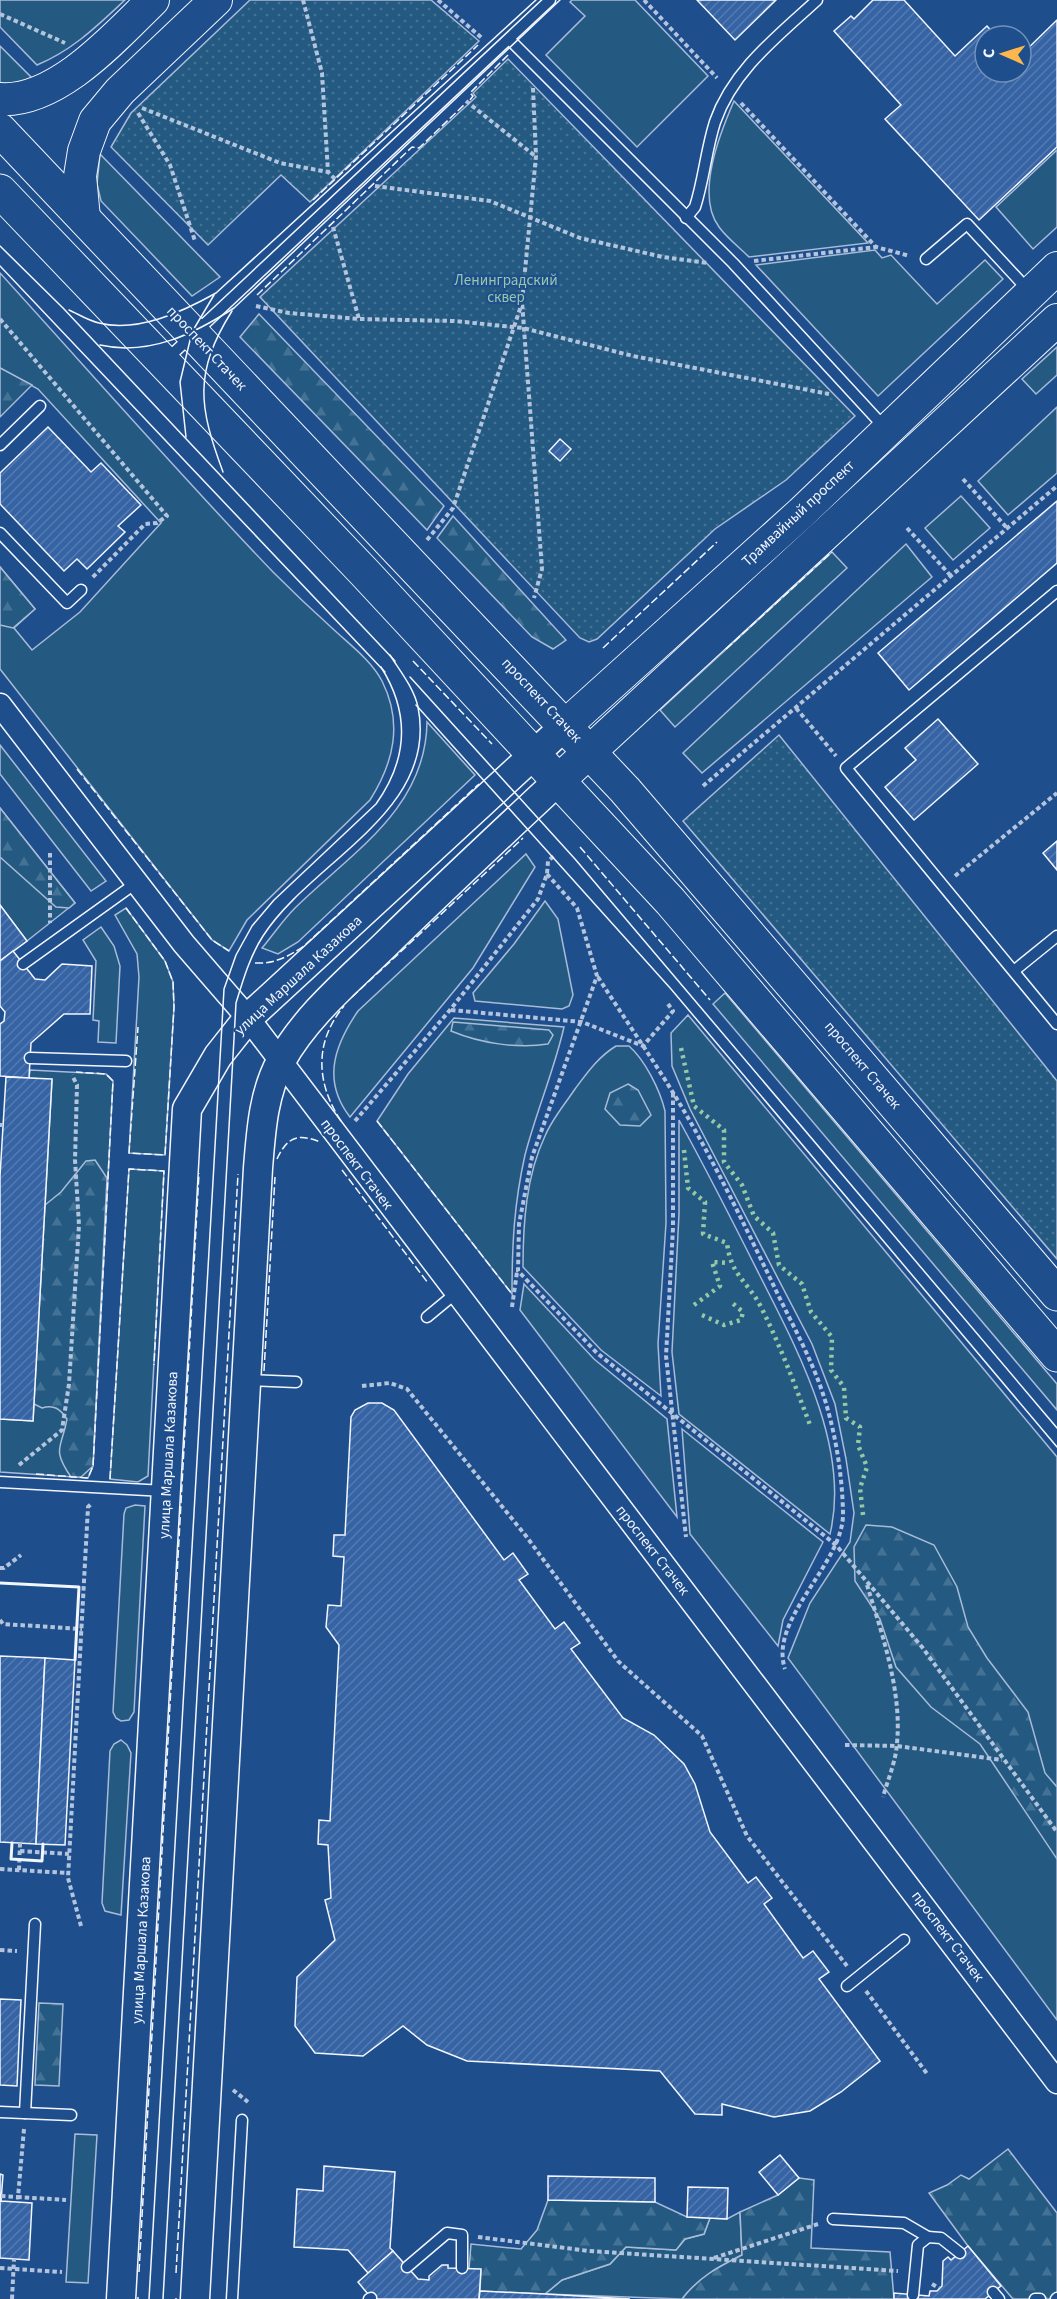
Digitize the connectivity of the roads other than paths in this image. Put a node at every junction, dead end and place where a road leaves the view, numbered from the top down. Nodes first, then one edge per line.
1 (153, 0) edge
2 (216, 0) edge
3 (550, 0) edge
4 (818, 0) edge
5 (509, 39) junction
6 (0, 99) edge
7 (0, 130) edge
8 (0, 191) edge
9 (84, 218) junction
10 (686, 218) junction
11 (926, 259) road end
12 (1057, 268) edge
13 (1030, 292) junction
14 (1057, 320) edge
15 (193, 334) junction
16 (162, 363) junction
17 (40, 406) dead end
18 (887, 430) junction
19 (0, 445) edge
20 (0, 533) edge
21 (81, 590) road end
22 (1057, 591) edge
23 (0, 705) edge
24 (566, 725) junction
25 (591, 752) junction
26 (534, 753) junction
27 (559, 780) junction
28 (136, 883) junction
29 (1057, 936) edge
30 (23, 964) dead end
31 (1015, 970) junction
32 (248, 1018) junction
33 (1057, 1024) edge
34 (30, 1058) dead end
35 (126, 1061) dead end
36 (281, 1061) junction
37 (456, 1293) junction
38 (1057, 1294) edge
39 (427, 1317) dead end
40 (1057, 1355) edge
41 (246, 1380) junction
42 (296, 1382) dead end
43 (0, 1482) edge
44 (166, 1491) junction
45 (35, 1924) dead end
46 (904, 1940) dead end
47 (847, 1986) dead end
48 (1057, 2082) edge
49 (0, 2112) edge
50 (25, 2113) junction
51 (71, 2115) dead end
52 (242, 2120) dead end
53 (832, 2219) road end
54 (928, 2237) junction
55 (960, 2253) dead end
56 (408, 2267) dead end
57 (462, 2268) dead end
58 (913, 2295) dead end
59 (121, 2299) edge
60 (195, 2299) edge
61 (232, 2299) edge
62 (1035, 2299) edge
63 (1040, 2299) edge

1 - 6 main road
2 - 9 main road
3 - 5 lane
4 - 10 lane
5 - 10 lane
5 - 15 lane
7 - 9 main road, проспект Стачек
8 - 16 main road
9 - 15 main road, проспект Стачек
10 - 18 lane
11 - 13 lane
12 - 13 main road, Трамвайный проспект
13 - 18 main road, Трамвайный проспект
14 - 25 main road
15 - 16 lane
15 - 24 main road, проспект Стачек
16 - 26 main road
17 - 19 lane
18 - 24 main road, Трамвайный проспект
20 - 21 lane
22 - 31 lane
23 - 28 street, проспект Стачек
24 - 25 main road, проспект Стачек
24 - 26 street, Трамвайный проспект
25 - 27 main road
25 - 38 main road, проспект Стачек
26 - 27 main road
26 - 32 street, улица Маршала Казакова
27 - 36 street
27 - 40 main road
28 - 30 lane
28 - 32 street, проспект Стачек
29 - 31 lane
31 - 33 lane
32 - 36 street, проспект Стачек
32 - 44 street, улица Маршала Казакова
34 - 35 lane
36 - 37 street, проспект Стачек
36 - 41 street
37 - 39 lane
37 - 48 street, проспект Стачек
41 - 42 lane
41 - 60 street
43 - 44 lane
44 - 59 street, улица Маршала Казакова
45 - 50 lane
46 - 47 lane
49 - 50 lane
50 - 51 lane
52 - 61 lane
53 - 54 lane
54 - 55 lane
54 - 58 lane
56 - 57 lane
62 - 63 lane

